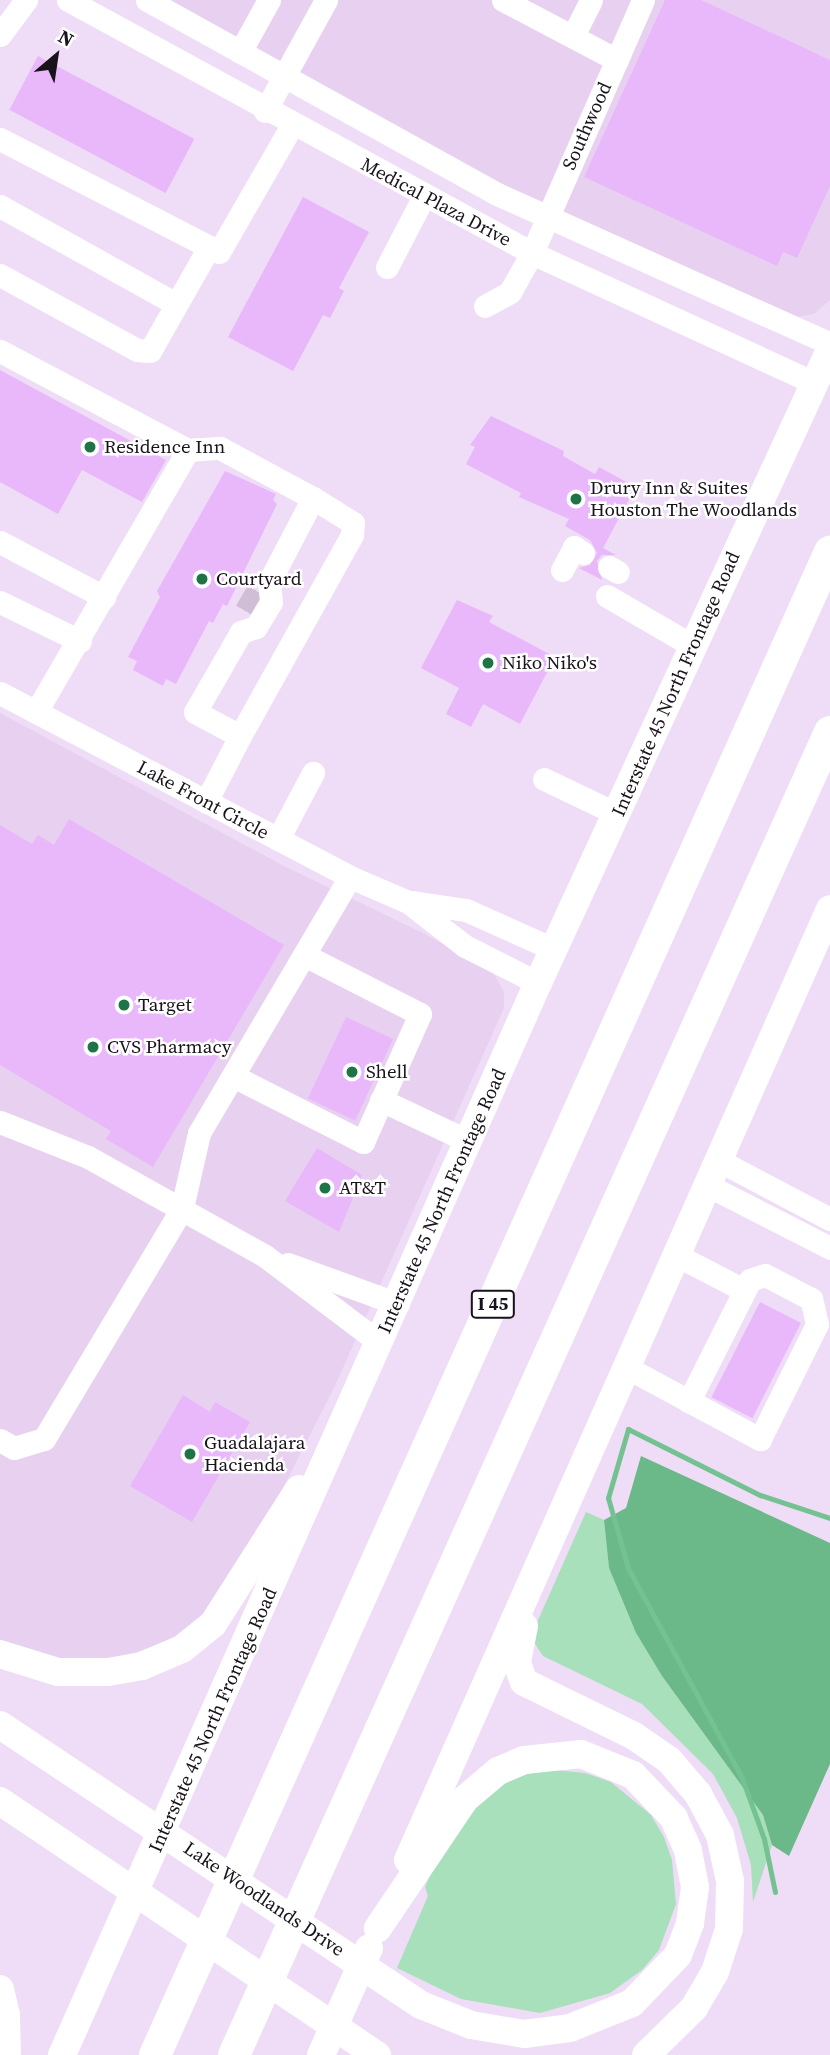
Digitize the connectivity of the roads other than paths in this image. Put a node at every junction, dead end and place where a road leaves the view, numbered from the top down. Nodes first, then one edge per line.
1 (26, 0) edge
2 (68, 0) edge
3 (147, 0) edge
4 (269, 0) edge
5 (326, 0) edge
6 (503, 0) edge
7 (591, 0) edge
8 (643, 0) edge
9 (527, 6) edge
10 (0, 35) edge
11 (573, 36) junction
12 (240, 52) junction
13 (617, 60) junction
14 (284, 77) junction
15 (265, 111) junction
16 (292, 125) junction
17 (0, 139) edge
18 (424, 196) junction
19 (0, 206) edge
20 (548, 219) junction
21 (208, 249) junction
22 (533, 253) junction
23 (387, 267) dead end
24 (0, 275) edge
25 (176, 304) junction
26 (485, 306) dead end
27 (830, 344) edge
28 (830, 350) edge
29 (0, 351) edge
30 (814, 383) junction
31 (188, 450) junction
32 (313, 498) junction
33 (0, 542) edge
34 (583, 552) dead end
35 (830, 552) edge
36 (562, 569) dead end
37 (607, 596) dead end
38 (104, 597) junction
39 (0, 602) edge
40 (80, 641) junction
41 (693, 646) junction
42 (0, 693) edge
43 (36, 712) junction
44 (830, 732) edge
45 (240, 736) junction
46 (313, 773) dead end
47 (544, 779) dead end
48 (206, 802) junction
49 (617, 814) junction
50 (278, 839) junction
51 (350, 877) junction
52 (408, 902) junction
53 (830, 909) edge
54 (553, 949) junction
55 (304, 955) junction
56 (538, 983) junction
57 (233, 1076) junction
58 (381, 1100) junction
59 (0, 1122) edge
60 (468, 1141) junction
61 (713, 1172) junction
62 (182, 1208) junction
63 (830, 1219) edge
64 (830, 1248) edge
65 (676, 1255) junction
66 (265, 1256) junction
67 (742, 1289) junction
68 (398, 1304) junction
69 (380, 1343) junction
70 (626, 1367) junction
71 (357, 1394) junction
72 (689, 1401) junction
73 (0, 1440) edge
74 (536, 1572) junction
75 (0, 1654) edge
76 (0, 1725) edge
77 (0, 1801) edge
78 (378, 1928) junction
79 (0, 1989) edge
80 (7, 2055) edge
81 (62, 2055) edge
82 (155, 2055) edge
83 (234, 2055) edge
84 (321, 2055) edge
85 (377, 2055) edge
86 (646, 2055) edge

1 - 10 street
2 - 15 street, Medical Plaza Drive
3 - 12 street, Medical Plaza Drive
4 - 12 street
5 - 14 street
6 - 9 street
7 - 11 street
8 - 13 street, Southwood
9 - 11 street
11 - 13 street
12 - 14 street, Medical Plaza Drive
13 - 20 street, Southwood
14 - 15 street
14 - 20 street, Medical Plaza Drive
15 - 16 street, Medical Plaza Drive
16 - 18 street, Medical Plaza Drive
16 - 21 street
17 - 21 street
18 - 22 street, Medical Plaza Drive
18 - 23 street
19 - 25 street
20 - 22 street, Southwood
20 - 27 street, Medical Plaza Drive
21 - 25 street
22 - 26 street, Southwood
22 - 30 street, Medical Plaza Drive
24 - 25 street
28 - 30 main road, Interstate 45 North Frontage Road
29 - 31 street
30 - 41 main road, Interstate 45 North Frontage Road
31 - 32 street
31 - 38 street
32 - 45 street
32 - 45 street
33 - 38 street
34 - 36 street
35 - 82 highway, I 45
37 - 41 street
38 - 40 street
39 - 40 street
40 - 43 street
41 - 49 main road, Interstate 45 North Frontage Road
42 - 43 street, Lake Front Circle
43 - 48 street, Lake Front Circle
44 - 83 highway
45 - 48 street
46 - 50 street
47 - 49 street
48 - 50 street, Lake Front Circle
49 - 54 main road, Interstate 45 North Frontage Road
50 - 51 street, Lake Front Circle
51 - 52 street, Lake Front Circle
51 - 55 street
52 - 54 street, Lake Front Circle
52 - 56 street, Lake Front Circle
53 - 61 main road
54 - 56 main road, Interstate 45 North Frontage Road
55 - 57 street
55 - 58 street
56 - 60 main road, Interstate 45 North Frontage Road
57 - 58 street
57 - 62 street
58 - 60 street
59 - 62 street
60 - 68 main road, Interstate 45 North Frontage Road
61 - 63 street
61 - 64 street
61 - 65 main road
62 - 66 street
62 - 73 street
65 - 67 street
65 - 70 main road
66 - 68 street
66 - 69 street
67 - 72 street
67 - 72 street
68 - 69 main road, Interstate 45 North Frontage Road
69 - 71 main road, Interstate 45 North Frontage Road
70 - 72 street
70 - 74 main road
71 - 75 main road
71 - 81 main road, Interstate 45 North Frontage Road
74 - 78 main road
74 - 86 main road
76 - 78 main road, Lake Woodlands Drive
77 - 85 main road
78 - 84 main road
79 - 80 main road

